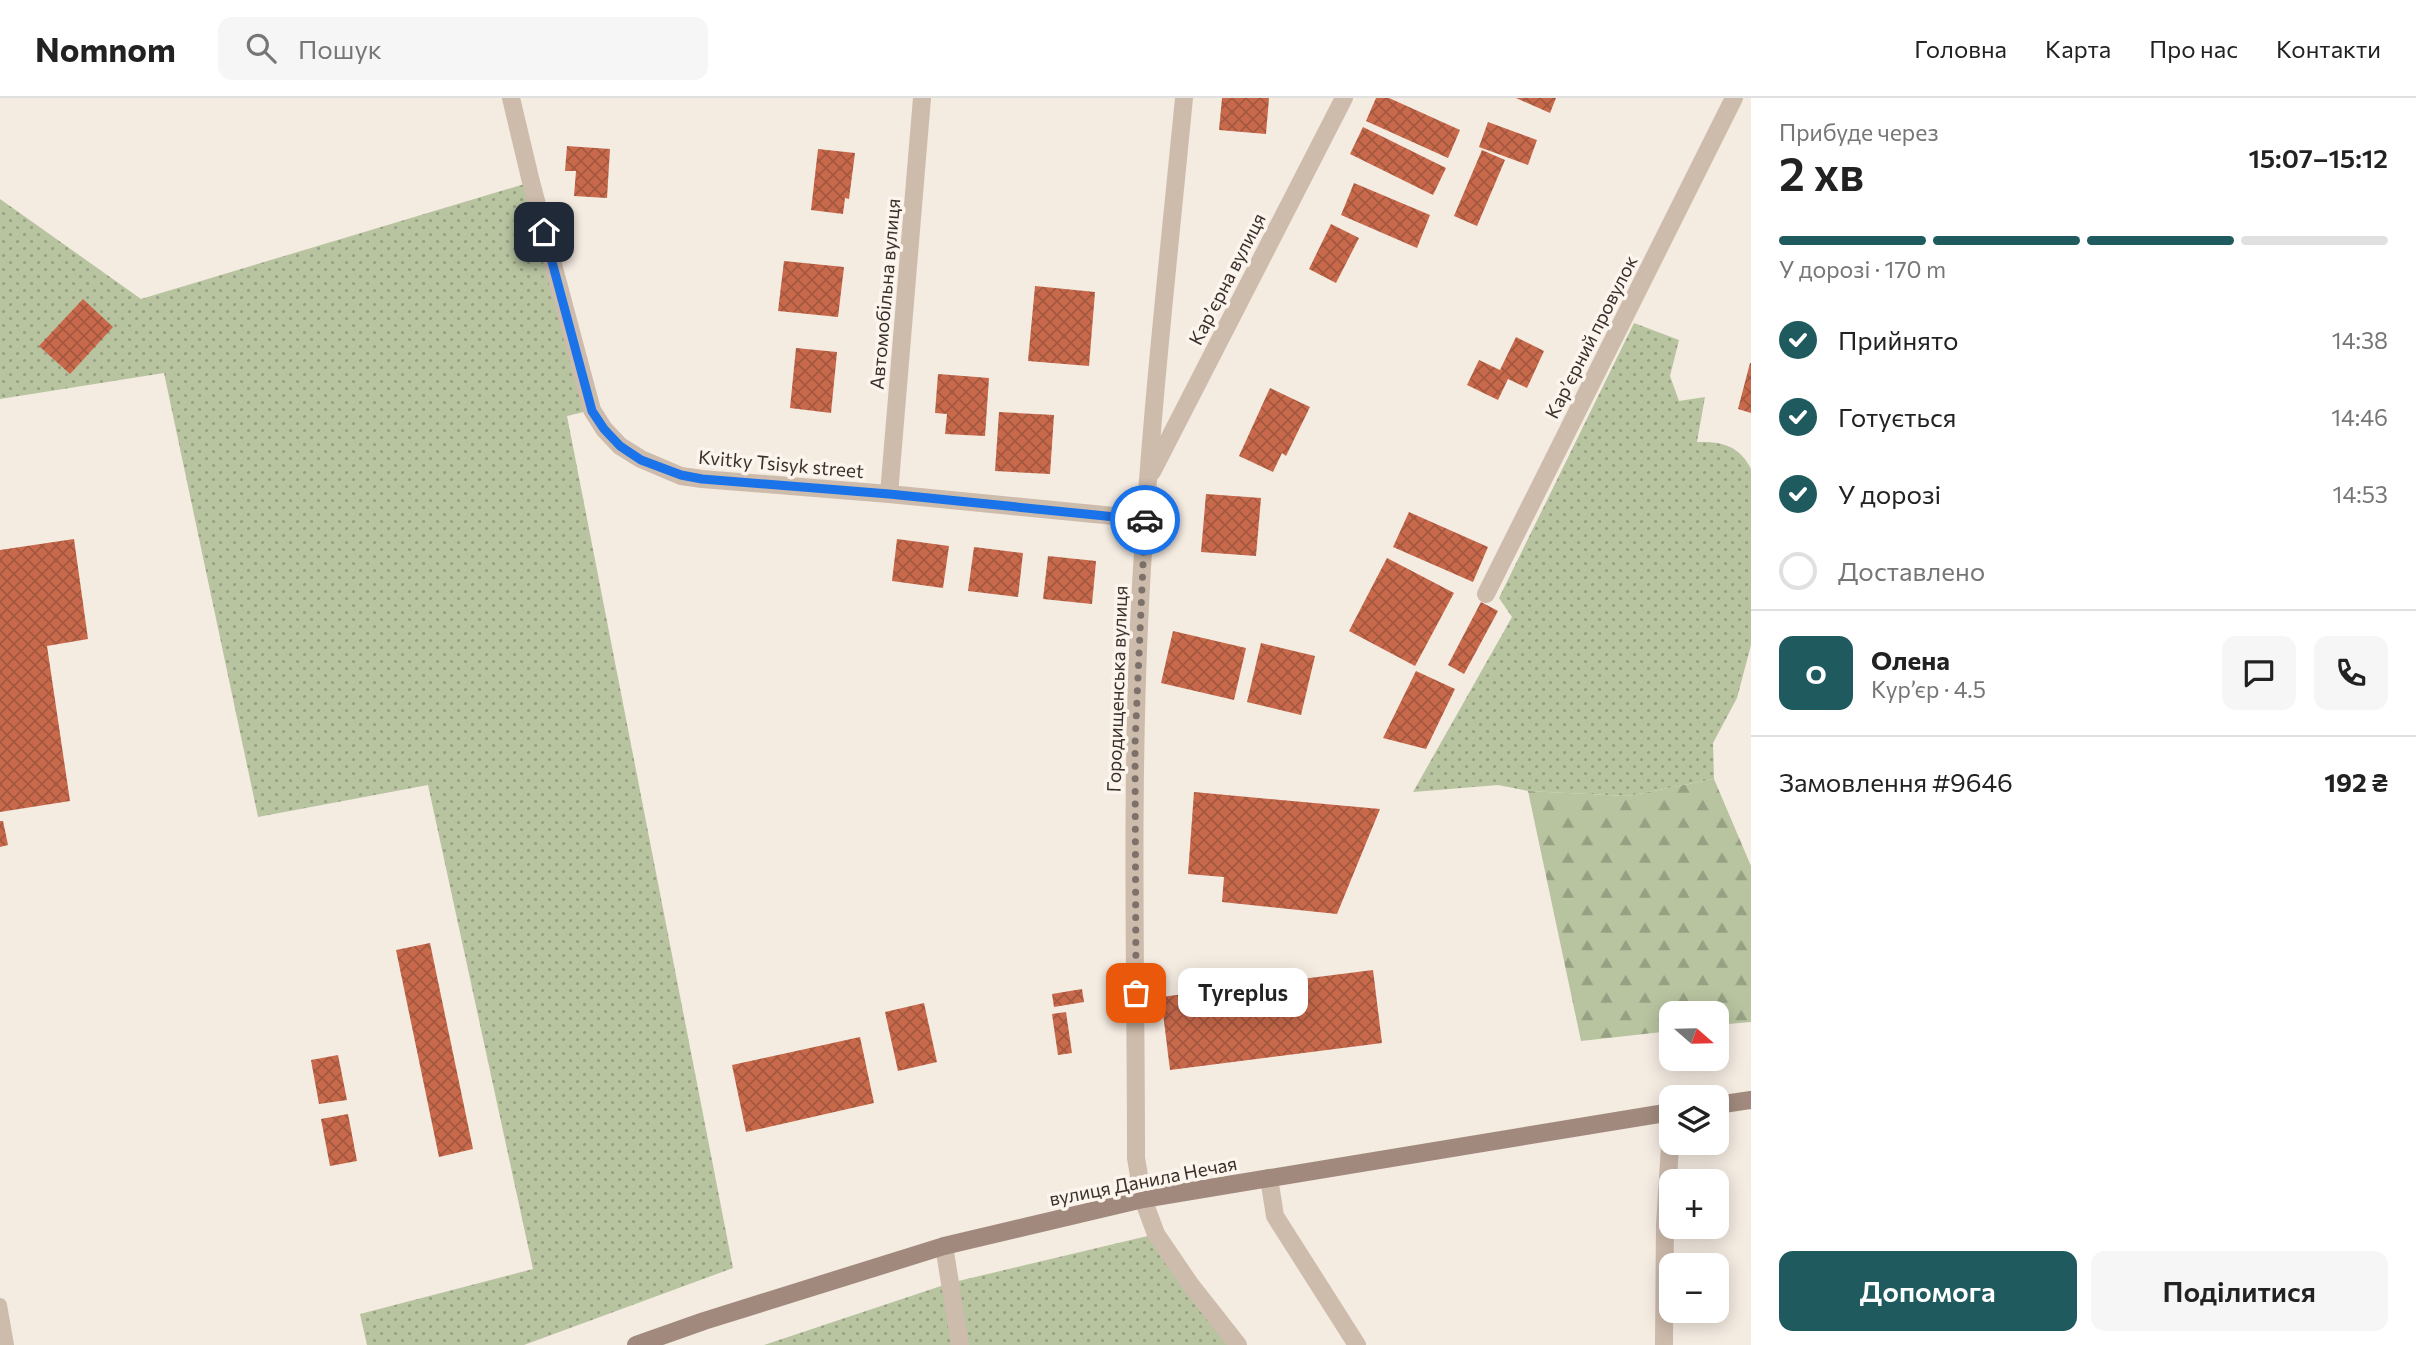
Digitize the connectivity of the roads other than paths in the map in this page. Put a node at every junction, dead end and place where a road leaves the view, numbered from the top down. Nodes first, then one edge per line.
1 (511, 98) edge
2 (922, 98) edge
3 (1184, 98) edge
4 (1344, 98) edge
5 (1734, 98) edge
6 (1148, 480) junction
7 (889, 494) junction
8 (1145, 519) junction
9 (1486, 594) dead end
10 (1751, 1100) edge
11 (1729, 1103) edge
12 (1659, 1114) edge
13 (1669, 1155) edge
14 (1269, 1178) junction
15 (1143, 1199) junction
16 (944, 1246) junction
17 (0, 1305) edge
18 (7, 1345) edge
19 (636, 1345) edge
20 (960, 1345) edge
21 (1238, 1345) edge
22 (1357, 1345) edge
23 (1664, 1345) edge

1 - 7 street, Kvitky Tsisyk street
2 - 7 street, Автомобільна вулиця
3 - 6 street, Городищенська вулиця
4 - 6 street, Карʼєрна вулиця
5 - 9 street, Карʼєрний провулок
6 - 8 street, Городищенська вулиця
7 - 8 street, Kvitky Tsisyk street
8 - 15 street, Городищенська вулиця
10 - 11 main road
12 - 14 main road, вулиця Данила Нечая
13 - 23 street
14 - 15 main road, вулиця Данила Нечая
14 - 22 street
15 - 16 main road, вулиця Данила Нечая
15 - 21 street, Городищенська вулиця
16 - 19 main road, вулиця Данила Нечая
16 - 20 street
17 - 18 lane

